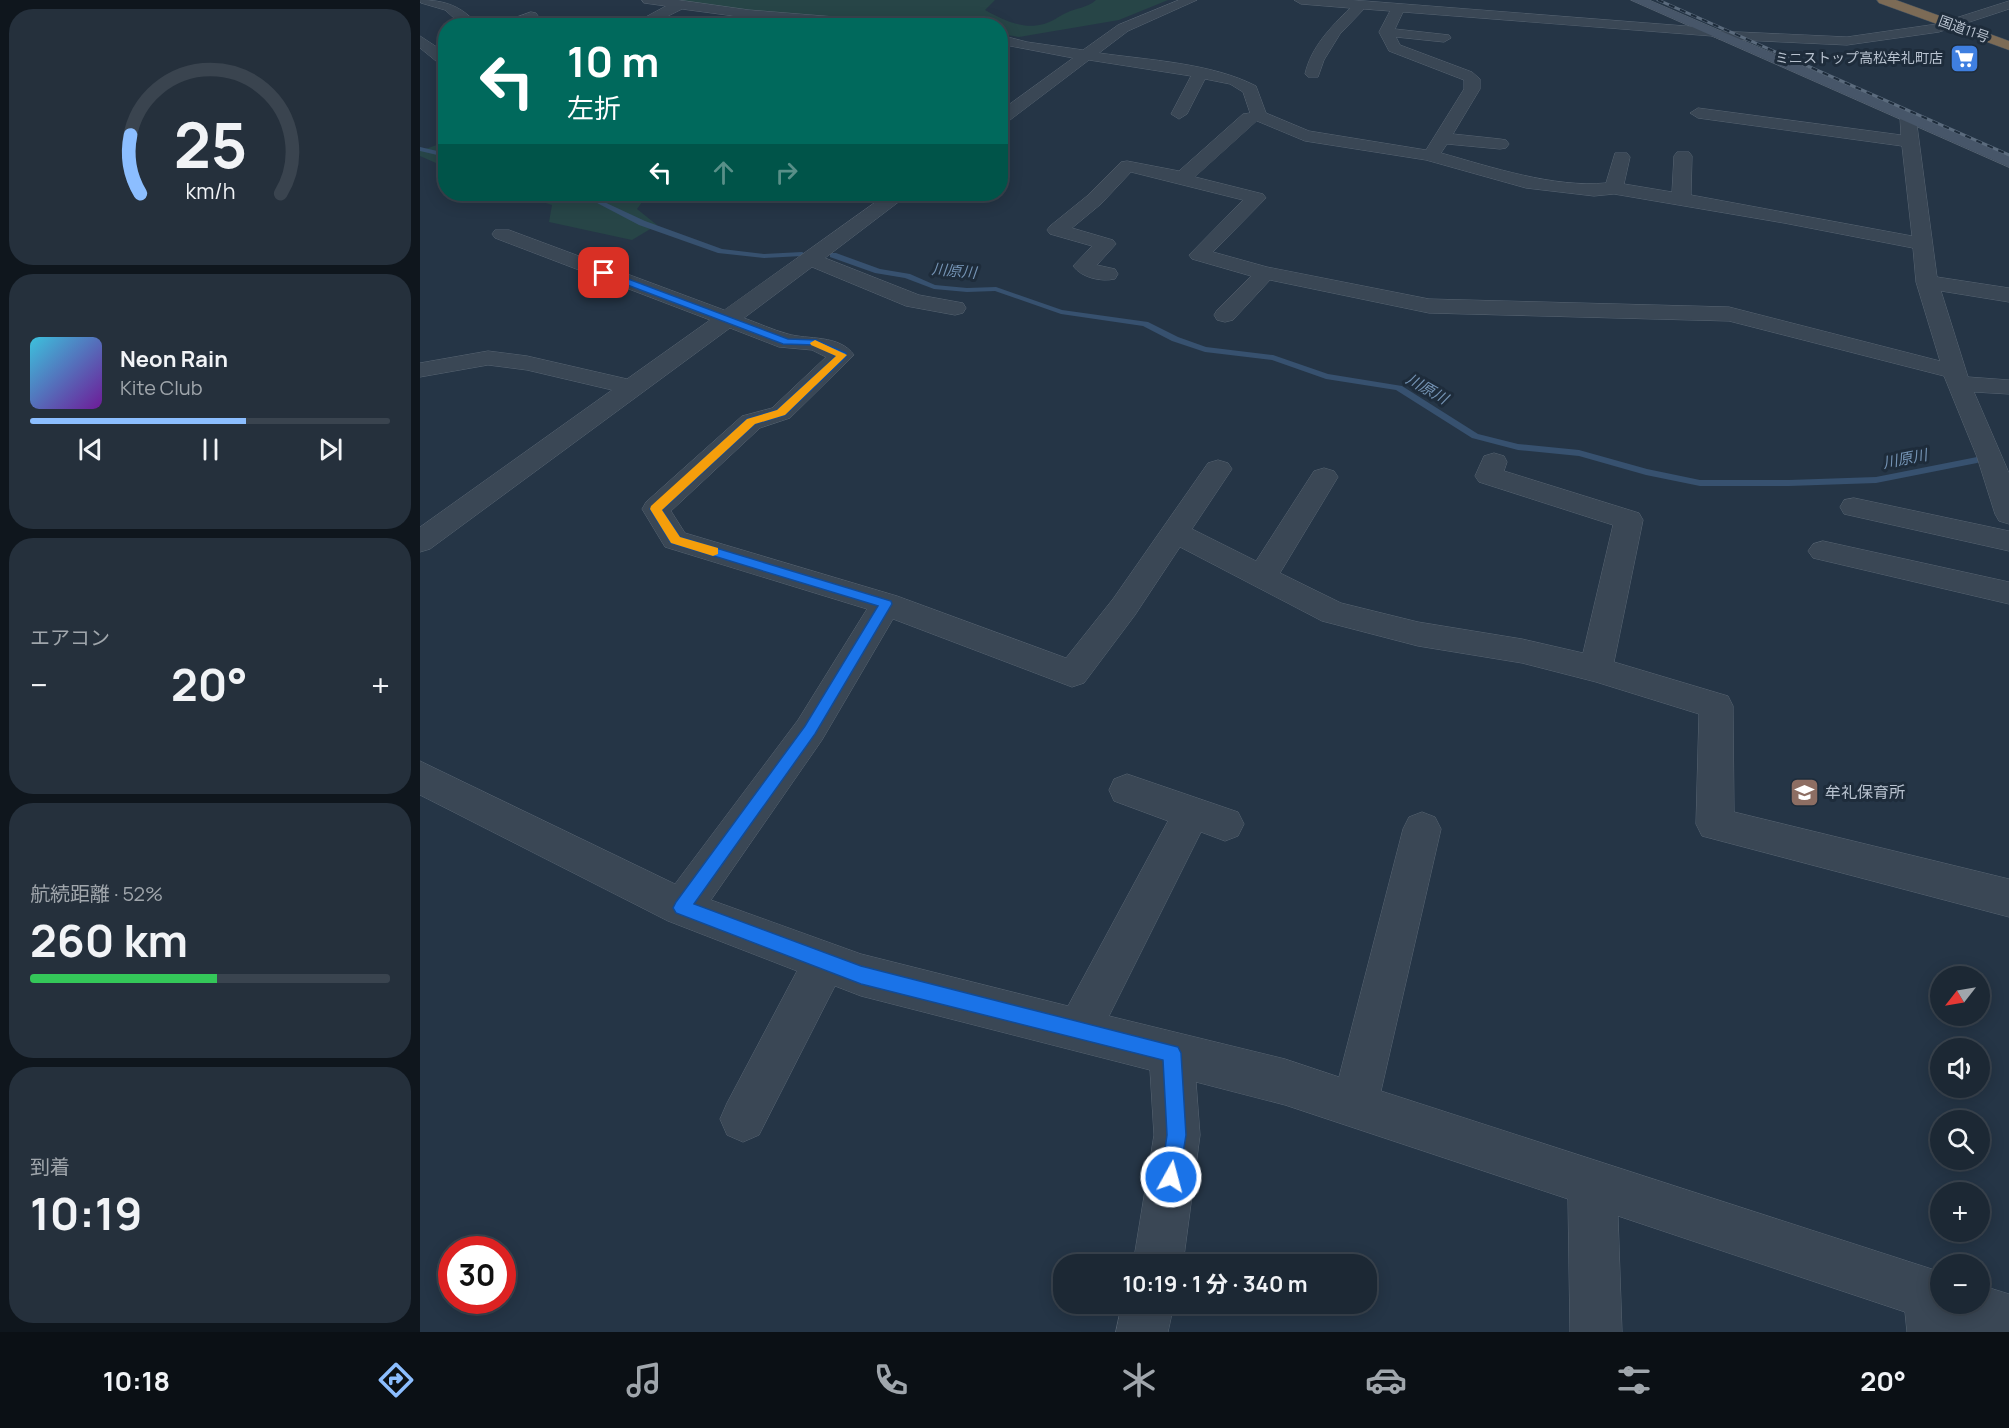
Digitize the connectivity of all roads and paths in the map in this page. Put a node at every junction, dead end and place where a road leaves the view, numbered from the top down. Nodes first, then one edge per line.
1 (426, 0) edge
2 (649, 0) edge
3 (1190, 0) edge
4 (1301, 0) edge
5 (1532, 0) edge
6 (1638, 0) edge
7 (1884, 0) edge
8 (460, 2) edge
9 (441, 4) junction
10 (2009, 4) edge
11 (679, 5) junction
12 (1360, 5) junction
13 (420, 8) edge
14 (1398, 8) junction
15 (1478, 14) junction
16 (1521, 17) junction
17 (463, 18) edge
18 (652, 18) edge
19 (798, 18) edge
20 (1135, 22) junction
21 (1950, 24) junction
22 (1100, 27) dead end
23 (1473, 30) dead end
24 (1386, 32) junction
25 (1055, 34) dead end
26 (1715, 34) junction
27 (1444, 38) dead end
28 (420, 40) edge
29 (1008, 40) edge
30 (1008, 41) edge
31 (1026, 46) junction
32 (2009, 46) edge
33 (438, 55) edge
34 (1086, 56) junction
35 (1009, 59) dead end
36 (1200, 73) junction
37 (1313, 74) dead end
38 (1008, 100) edge
39 (1024, 102) junction
40 (1008, 113) edge
41 (1179, 114) dead end
42 (1258, 116) junction
43 (1908, 118) junction
44 (1697, 133) dead end
45 (1442, 138) junction
46 (1911, 142) junction
47 (1431, 156) junction
48 (1683, 156) dead end
49 (1621, 157) dead end
50 (2009, 162) edge
51 (1494, 174) junction
52 (1184, 178) junction
53 (1614, 188) junction
54 (1682, 200) junction
55 (889, 201) edge
56 (502, 234) dead end
57 (1922, 244) junction
58 (810, 259) junction
59 (1266, 273) junction
60 (1107, 274) dead end
61 (1927, 282) junction
62 (2009, 295) edge
63 (955, 308) dead end
64 (1225, 315) dead end
65 (726, 320) junction
66 (420, 370) edge
67 (1957, 378) junction
68 (2009, 387) edge
69 (633, 388) junction
70 (1999, 456) edge
71 (1494, 462) dead end
72 (1218, 469) dead end
73 (1323, 493) dead end
74 (1854, 507) dead end
75 (2009, 514) edge
76 (1176, 532) junction
77 (2009, 541) edge
78 (420, 542) edge
79 (1823, 551) dead end
80 (1262, 576) junction
81 (2009, 593) edge
82 (886, 604) junction
83 (1596, 669) junction
84 (420, 777) edge
85 (1127, 790) dead end
86 (1422, 829) dead end
87 (2009, 898) edge
88 (682, 908) junction
89 (825, 961) junction
90 (1079, 1030) junction
91 (1171, 1053) junction
92 (1355, 1105) junction
93 (742, 1119) dead end
94 (1592, 1183) junction
95 (1160, 1254) edge
96 (1930, 1303) edge
97 (1146, 1314) edge
98 (1978, 1314) edge
99 (2009, 1320) edge
100 (1142, 1332) edge
101 (1596, 1332) edge

1 - 9 street
2 - 11 street
3 - 20 street
4 - 12 street
5 - 16 street
6 - 26 street
7 - 21 highway, 国道11号
8 - 9 street
9 - 13 street
9 - 17 street
10 - 21 street
11 - 18 street
11 - 19 street
12 - 14 street
12 - 37 street
14 - 15 street
14 - 24 street
15 - 16 street
15 - 23 street
16 - 26 street
20 - 22 street
20 - 34 street
21 - 26 street
21 - 32 highway, 国道11号
24 - 27 street
24 - 45 street
25 - 29 street
26 - 43 street
28 - 33 street
30 - 31 street
31 - 34 street
31 - 35 street
34 - 36 street
34 - 39 street
36 - 41 street
36 - 42 street
38 - 39 street
39 - 40 street
42 - 47 street
42 - 52 street
43 - 46 street
43 - 50 street
44 - 46 street
45 - 47 street
45 - 51 street
46 - 57 street
47 - 51 street
48 - 54 street
49 - 53 street
51 - 53 street
52 - 59 street
52 - 60 street
53 - 54 street
54 - 57 street
55 - 58 street
56 - 65 street
57 - 61 street
58 - 63 street
58 - 65 street
59 - 64 street
59 - 67 street
61 - 62 street
61 - 67 street
65 - 69 street
65 - 82 street
66 - 69 street
67 - 68 street
67 - 70 street
69 - 78 street
70 - 75 street
71 - 83 street
72 - 76 street
73 - 80 street
74 - 77 street
76 - 80 street
76 - 82 street
79 - 81 street
80 - 83 street
82 - 88 street
83 - 87 street
84 - 88 street
85 - 90 street
86 - 92 street
88 - 89 street
89 - 90 street
89 - 93 street
90 - 91 street
91 - 92 street
91 - 95 street
92 - 94 street
94 - 96 street
94 - 101 street
97 - 100 street
98 - 99 street

